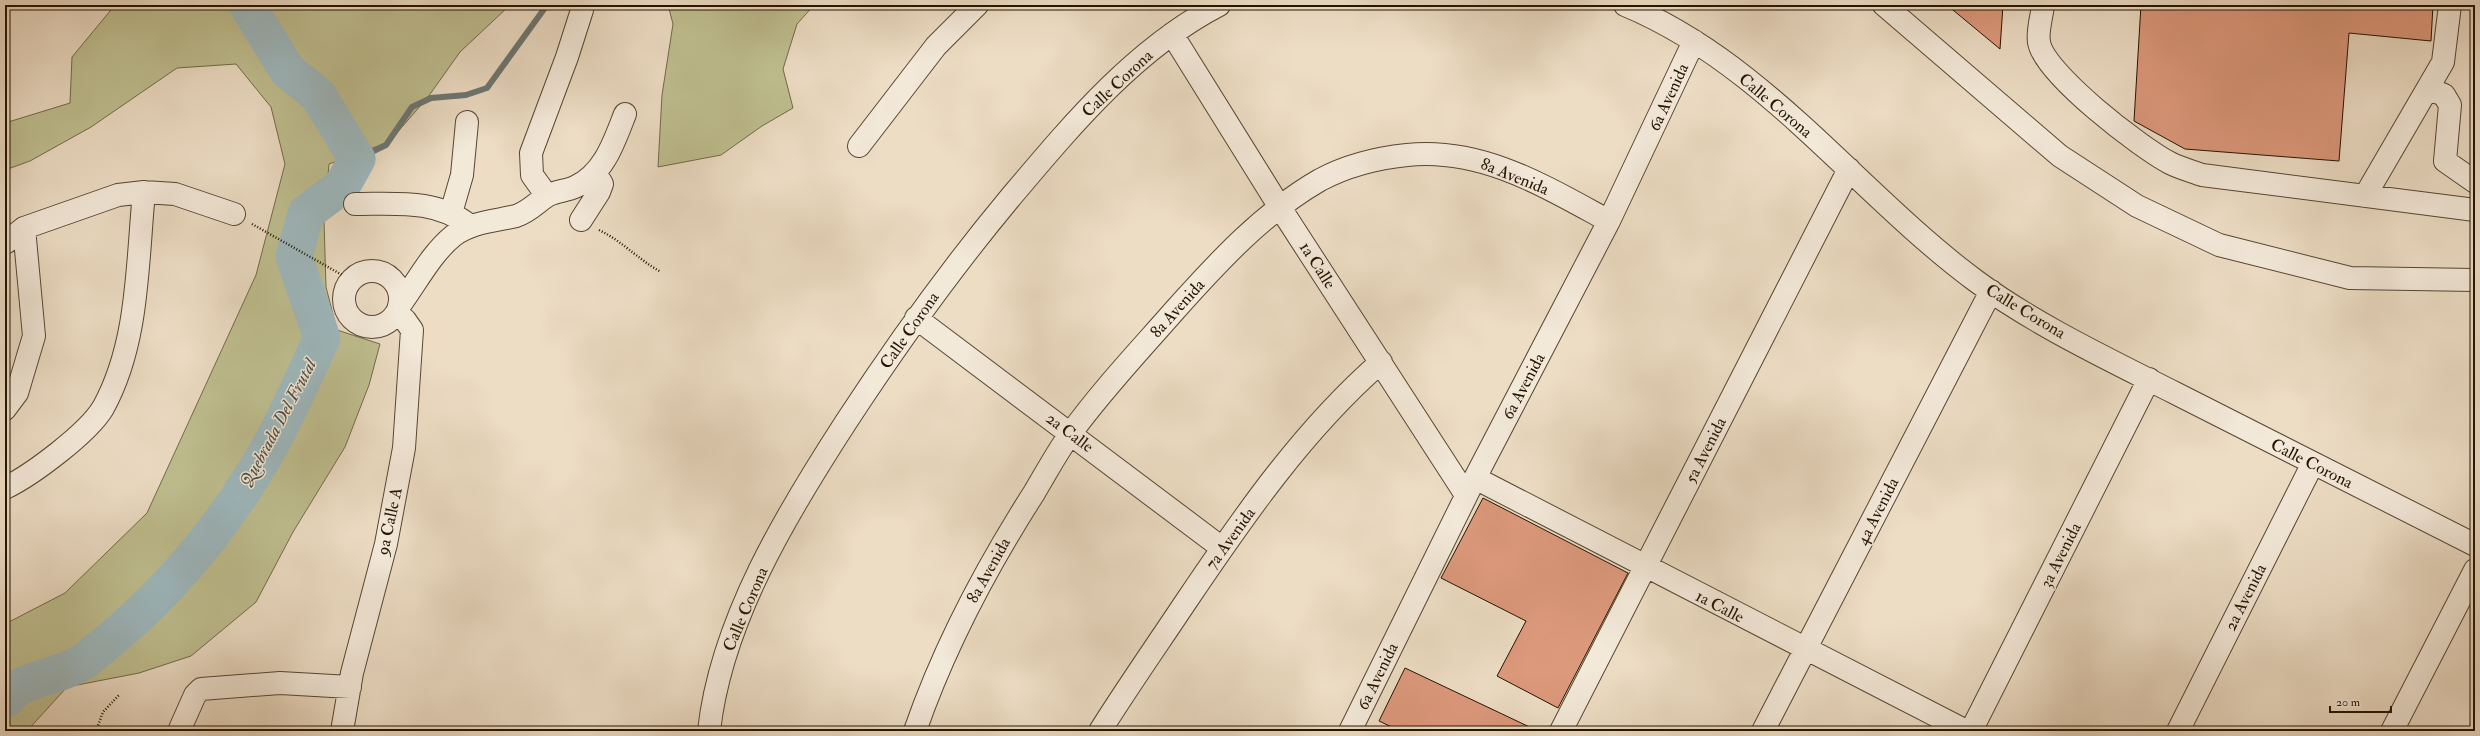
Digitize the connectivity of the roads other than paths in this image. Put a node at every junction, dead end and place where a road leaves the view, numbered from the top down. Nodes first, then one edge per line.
1 (977, 5) edge
2 (1219, 5) edge
3 (1625, 5) edge
4 (1884, 5) edge
5 (2043, 5) edge
6 (2450, 5) edge
7 (582, 10) dead end
8 (1172, 34) junction
9 (1694, 41) junction
10 (2429, 89) junction
11 (625, 114) dead end
12 (467, 122) dead end
13 (859, 146) dead end
14 (1849, 169) junction
15 (595, 172) junction
16 (2475, 182) edge
17 (144, 192) junction
18 (547, 196) junction
19 (2365, 196) junction
20 (355, 204) dead end
21 (1279, 206) junction
22 (2475, 210) edge
23 (451, 213) junction
24 (234, 214) road end
25 (581, 220) road end
26 (1609, 222) junction
27 (470, 226) junction
28 (24, 228) junction
29 (5, 243) edge
30 (2475, 280) edge
31 (1991, 291) junction
32 (398, 310) junction
33 (916, 318) junction
34 (1381, 362) junction
35 (2149, 380) junction
36 (5, 409) edge
37 (1071, 433) junction
38 (2313, 463) junction
39 (1470, 486) junction
40 (5, 488) edge
41 (2475, 545) edge
42 (1222, 548) junction
43 (1645, 567) junction
44 (2475, 570) edge
45 (1806, 649) junction
46 (350, 687) junction
47 (179, 731) edge
48 (342, 731) edge
49 (709, 731) edge
50 (915, 731) edge
51 (1100, 731) edge
52 (1350, 731) edge
53 (1561, 731) edge
54 (1764, 731) edge
55 (1966, 731) edge
56 (1971, 731) edge
57 (2178, 731) edge
58 (2392, 731) edge

1 - 13 street
2 - 8 street, Calle Corona
3 - 9 street, Calle Corona
4 - 30 street
5 - 19 street
6 - 10 street
7 - 18 street
8 - 21 street, 1a Calle
8 - 33 street, Calle Corona
9 - 14 street, Calle Corona
9 - 26 street, 6a Avenida
10 - 16 street
10 - 19 street
11 - 15 street
12 - 23 street
14 - 31 street, Calle Corona
14 - 43 street, 5a Avenida
15 - 18 street
15 - 25 street
17 - 24 street
17 - 28 street
17 - 40 street
18 - 27 street
19 - 22 street
20 - 23 street
21 - 26 street, 8a Avenida
21 - 34 street, 1a Calle
21 - 37 street, 8a Avenida
23 - 27 street
26 - 39 street, 6a Avenida
27 - 32 street
28 - 29 street
28 - 36 street
31 - 35 street, Calle Corona
31 - 45 street, 4a Avenida
32 - 32 street
32 - 46 street, 9a Calle A
33 - 37 street, 2a Calle
33 - 49 street, Calle Corona
34 - 39 street, 1a Calle
34 - 42 street, 7a Avenida
35 - 38 street, Calle Corona
35 - 56 street, 3a Avenida
37 - 42 street, 2a Calle
37 - 50 street, 8a Avenida
38 - 41 street, Calle Corona
38 - 57 street, 2a Avenida
39 - 43 street, 1a Calle
39 - 52 street, 6a Avenida
42 - 51 street, 7a Avenida
43 - 45 street, 1a Calle
43 - 53 street, 5a Avenida
44 - 58 street
45 - 54 street, 4a Avenida
45 - 55 street, 1a Calle
46 - 47 street
46 - 48 street, 9a Calle A

